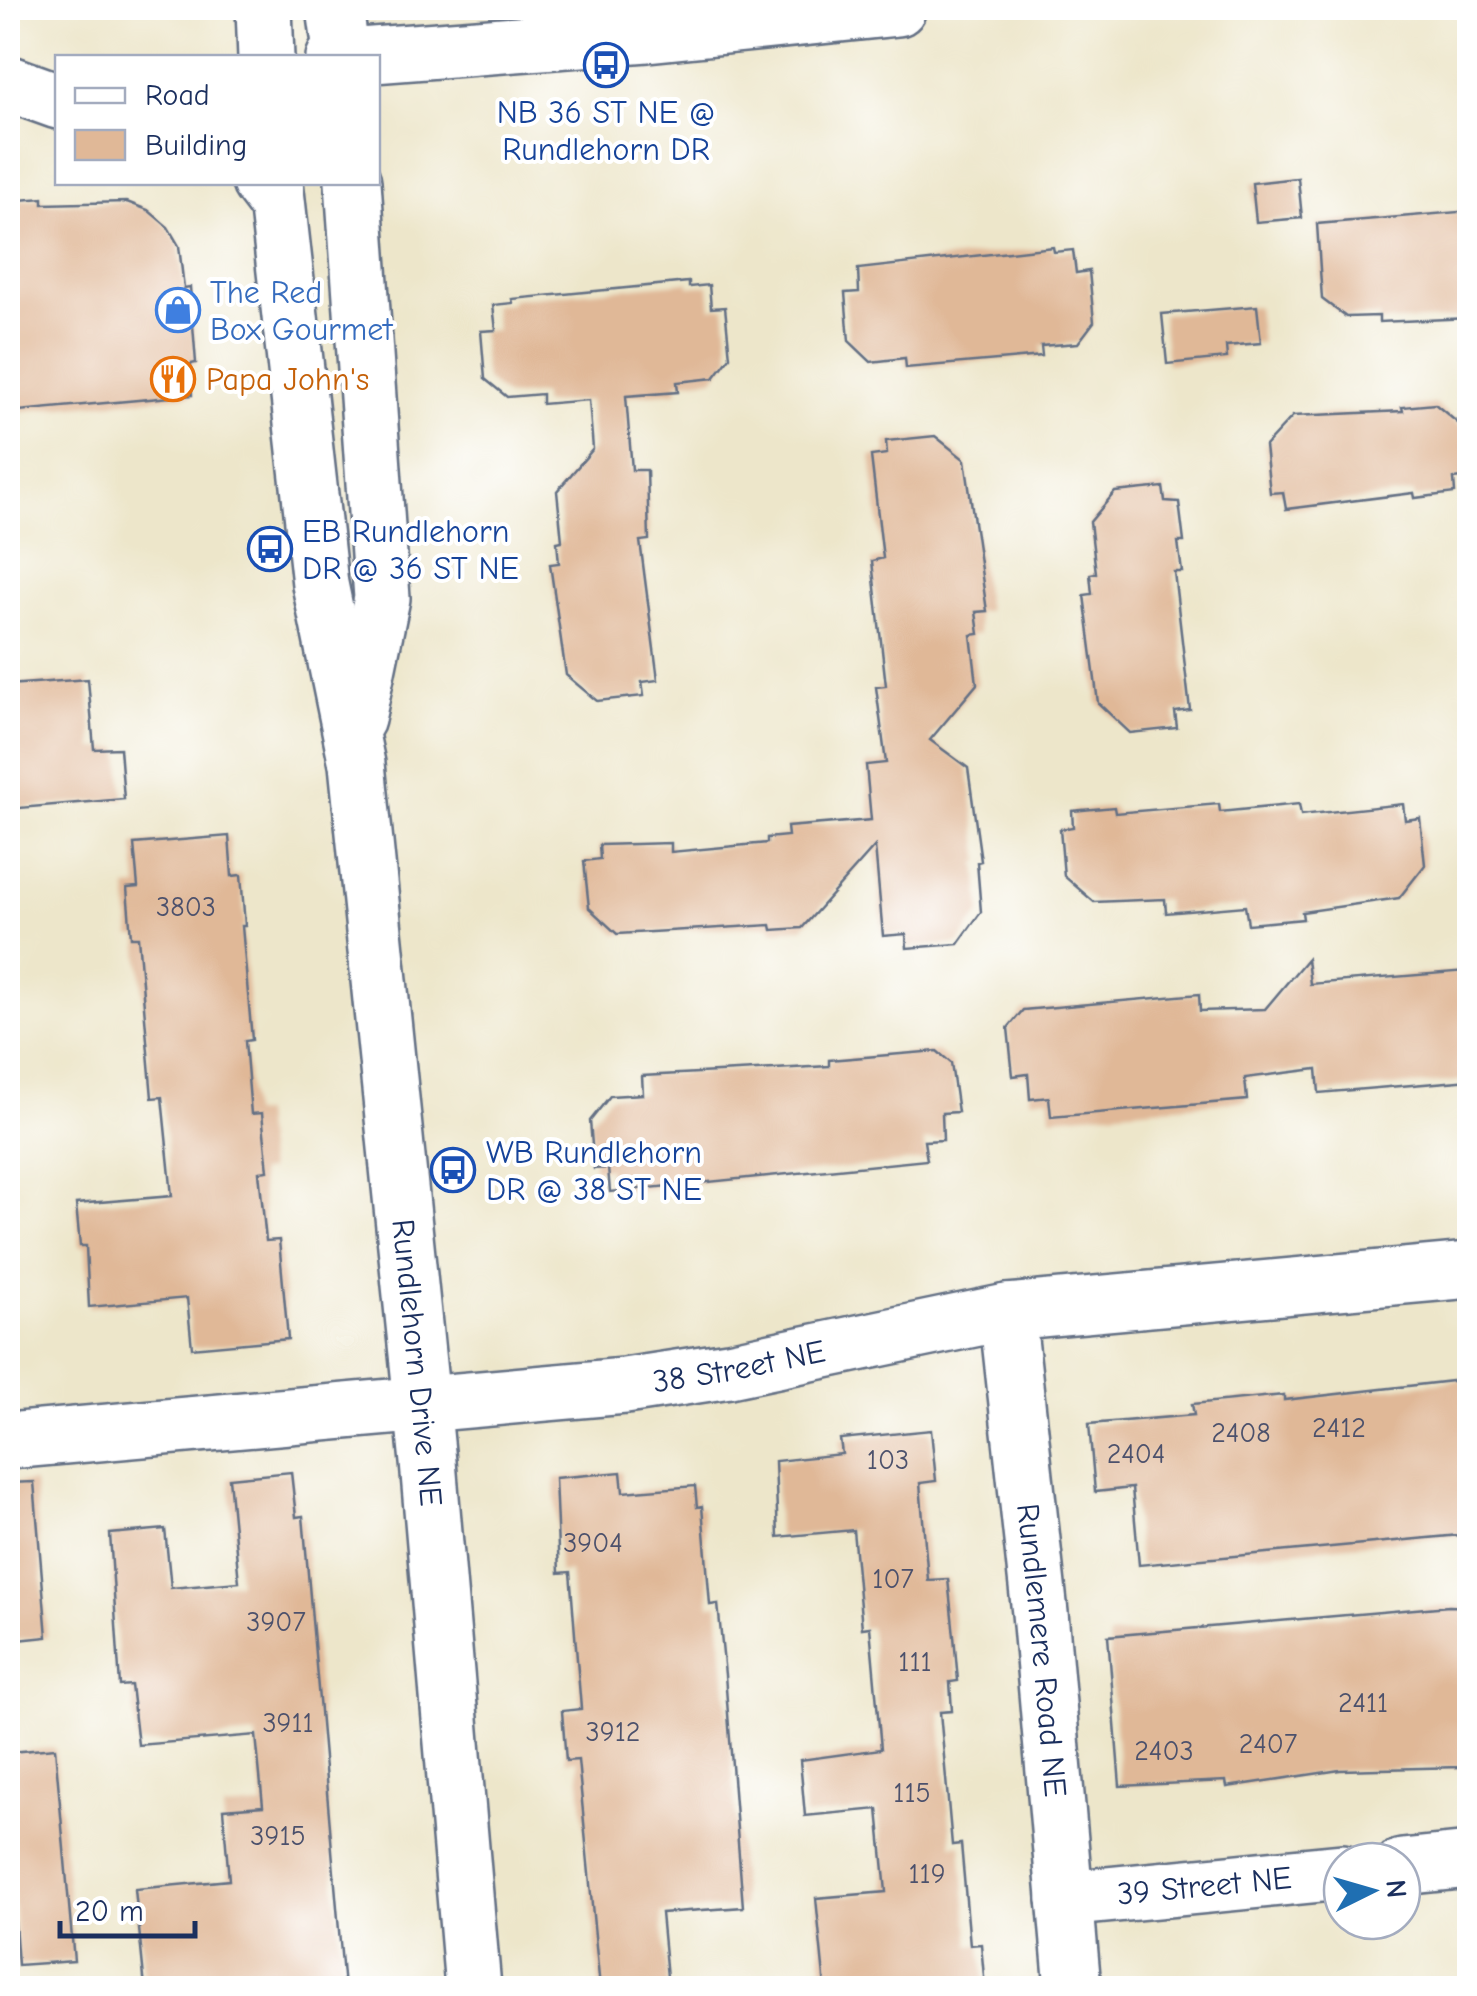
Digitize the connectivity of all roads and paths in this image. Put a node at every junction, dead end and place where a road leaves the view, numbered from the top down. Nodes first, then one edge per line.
1 (264, 8) edge
2 (335, 8) edge
3 (898, 8) edge
4 (266, 55) edge
5 (342, 55) edge
6 (369, 55) edge
7 (55, 78) edge
8 (8, 82) edge
9 (55, 100) edge
10 (353, 185) edge
11 (270, 189) edge
12 (354, 736) junction
13 (1470, 1270) edge
14 (1007, 1312) junction
15 (420, 1404) junction
16 (8, 1441) edge
17 (1470, 1860) edge
18 (1422, 1865) edge
19 (1322, 1874) edge
20 (1065, 1899) junction
21 (473, 1988) edge
22 (1072, 1988) edge

1 - 4 street
2 - 5 street
3 - 6 street
7 - 8 street
8 - 9 street
10 - 12 street, Rundlehorn Drive NE
11 - 12 street, Rundlehorn Drive NE
12 - 15 street, Rundlehorn Drive NE
13 - 14 street, 38 Street NE
14 - 15 street, 38 Street NE
14 - 20 street, Rundlemere Road NE
15 - 16 street, 38 Street NE
15 - 21 street, Rundlehorn Drive NE
17 - 18 street
19 - 20 street, 39 Street NE
20 - 22 street, Rundlemere Road NE

